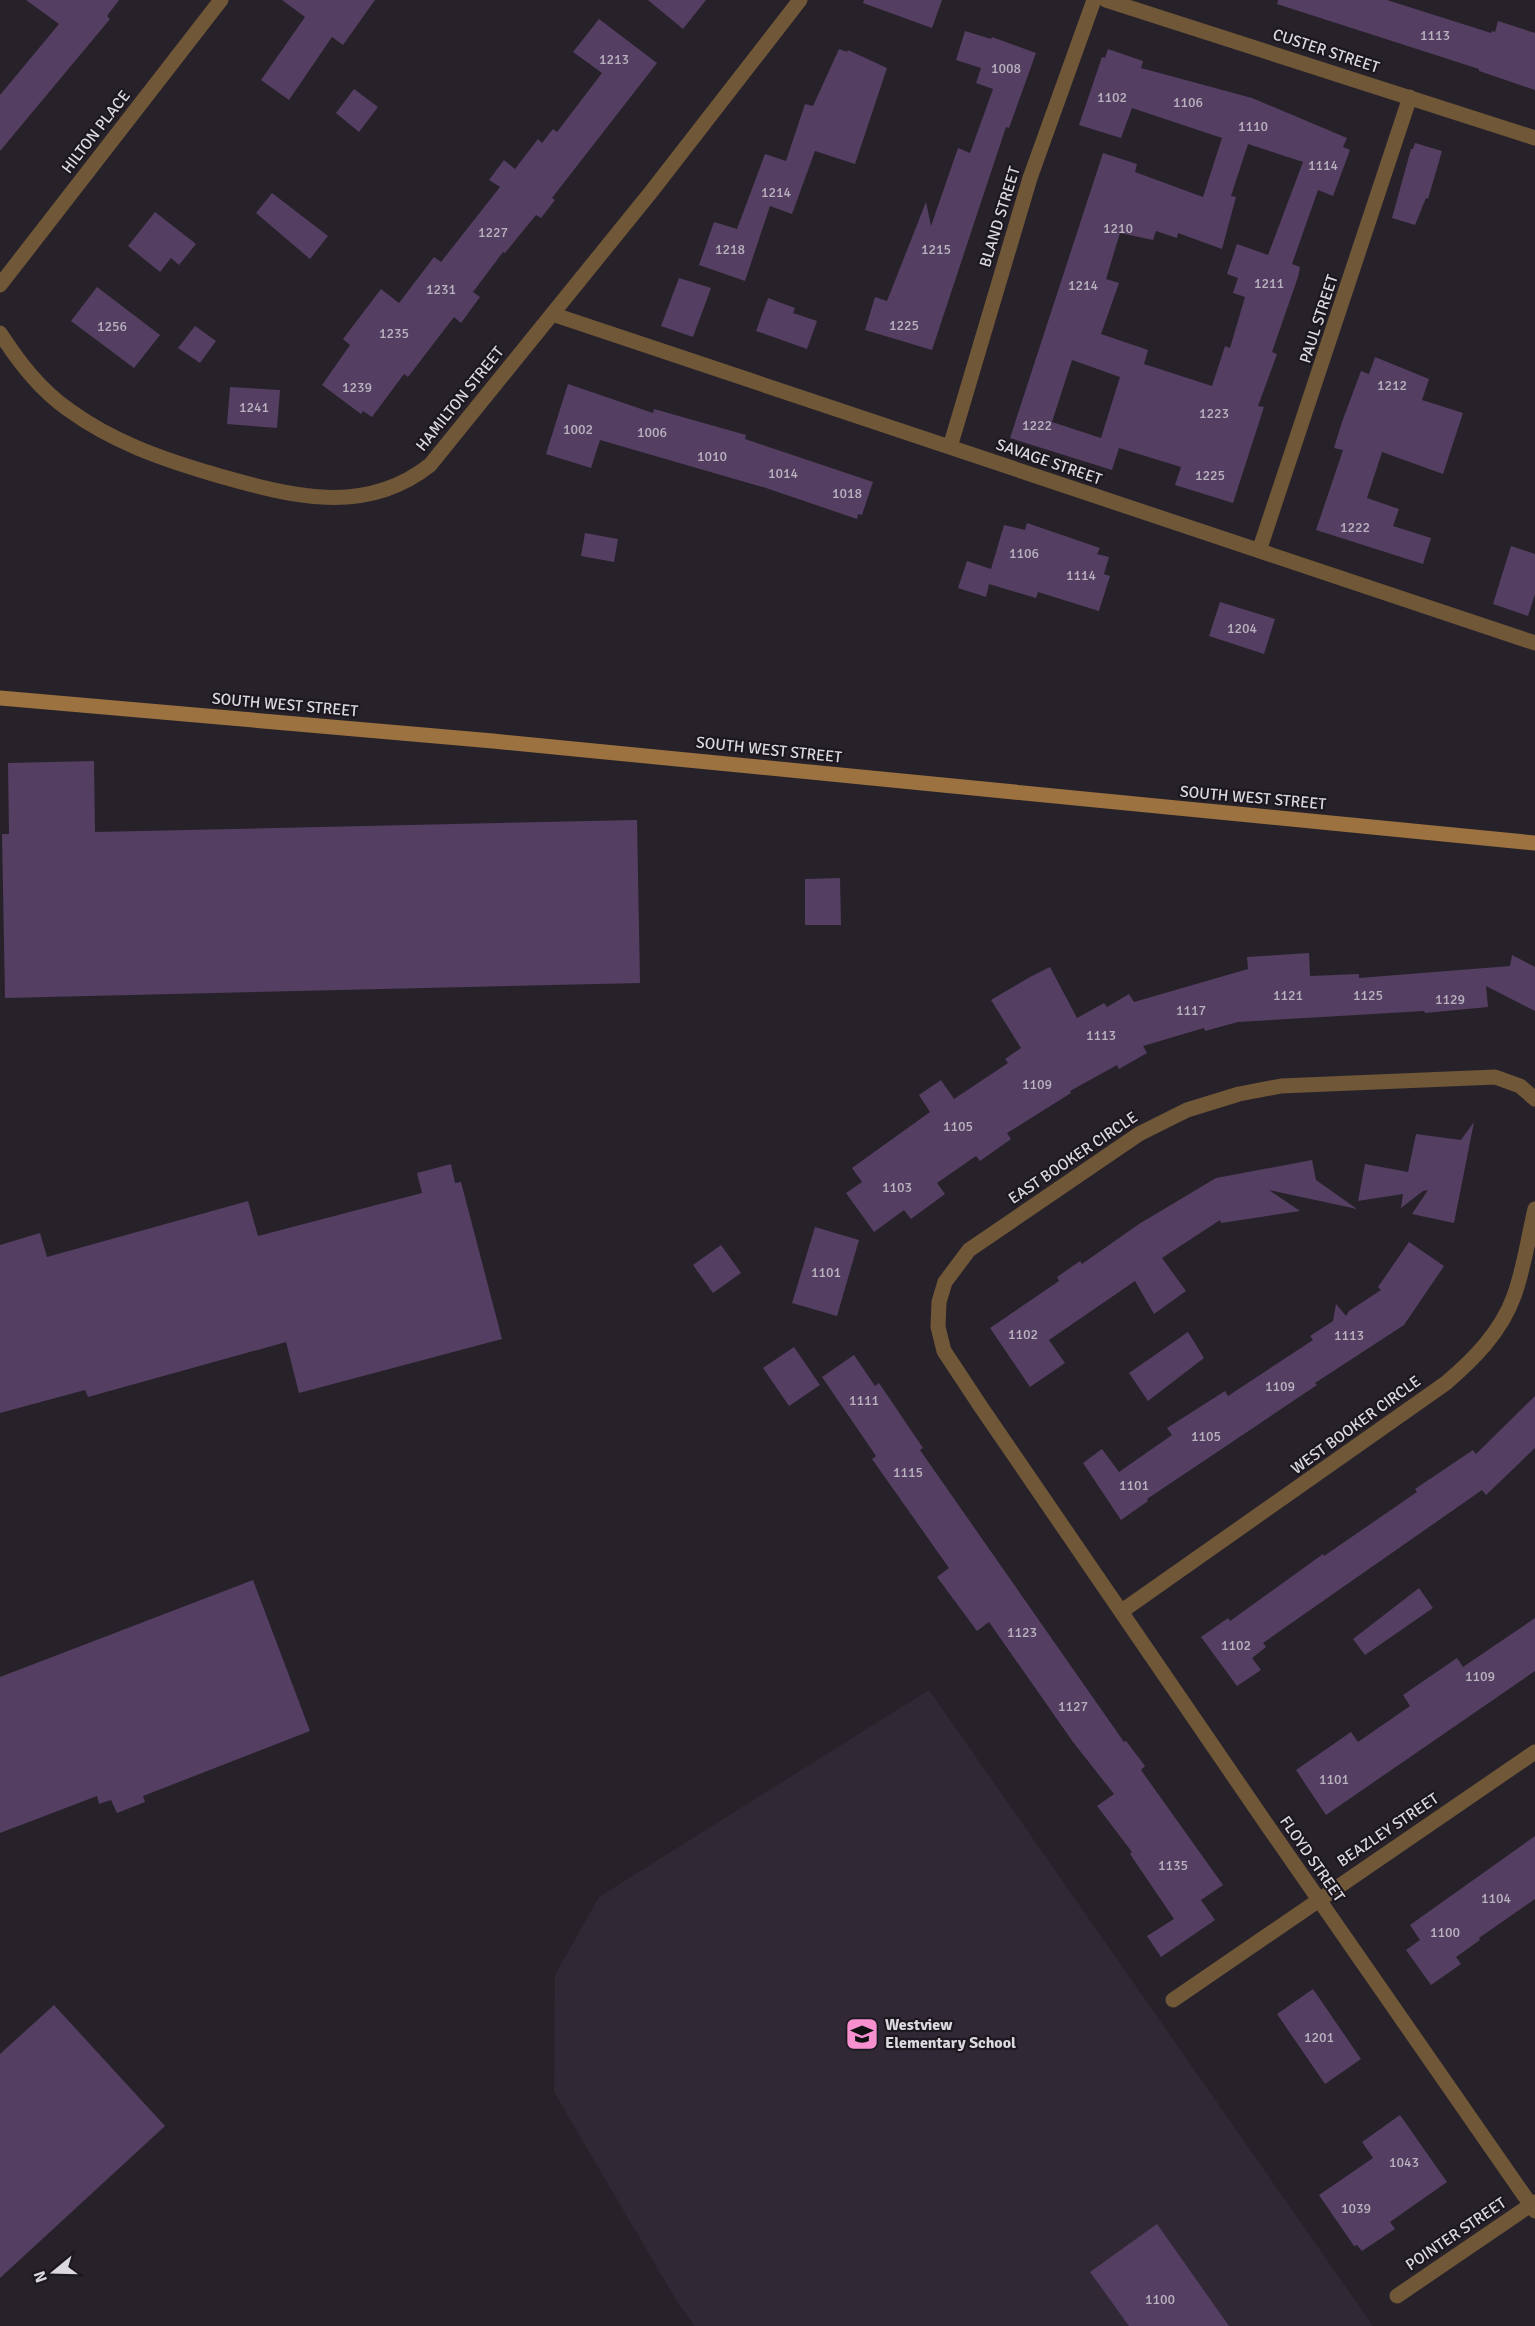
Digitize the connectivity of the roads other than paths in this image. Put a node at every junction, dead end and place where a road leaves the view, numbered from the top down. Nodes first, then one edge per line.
1 (220, 0) edge
2 (800, 0) edge
3 (1094, 0) edge
4 (1106, 0) edge
5 (1410, 97) junction
6 (1535, 138) edge
7 (0, 285) edge
8 (552, 314) junction
9 (0, 333) edge
10 (950, 447) junction
11 (1259, 551) junction
12 (1535, 643) edge
13 (0, 698) edge
14 (1535, 843) edge
15 (1535, 1099) edge
16 (1535, 1209) edge
17 (1063, 1525) joint
18 (1122, 1611) junction
19 (1535, 1752) edge
20 (1319, 1899) junction
21 (1173, 2000) dead end
22 (1534, 2206) edge
23 (1397, 2296) dead end

1 - 7 street, HILTON PLACE
2 - 8 street, HAMILTON STREET
3 - 10 street, BLAND STREET
4 - 5 street, CUSTER STREET
5 - 6 street, CUSTER STREET
5 - 11 street, PAUL STREET
8 - 9 street, HAMILTON STREET
8 - 10 street, SAVAGE STREET
10 - 11 street, SAVAGE STREET
11 - 12 street, SAVAGE STREET
13 - 14 street, SOUTH WEST STREET
15 - 17 street, EAST BOOKER CIRCLE
16 - 18 street, WEST BOOKER CIRCLE
17 - 18 street, FLOYD STREET
18 - 20 street, FLOYD STREET
19 - 20 street, BEAZLEY STREET
20 - 21 street, BEAZLEY STREET
20 - 22 street, FLOYD STREET
22 - 23 street, POINTER STREET

